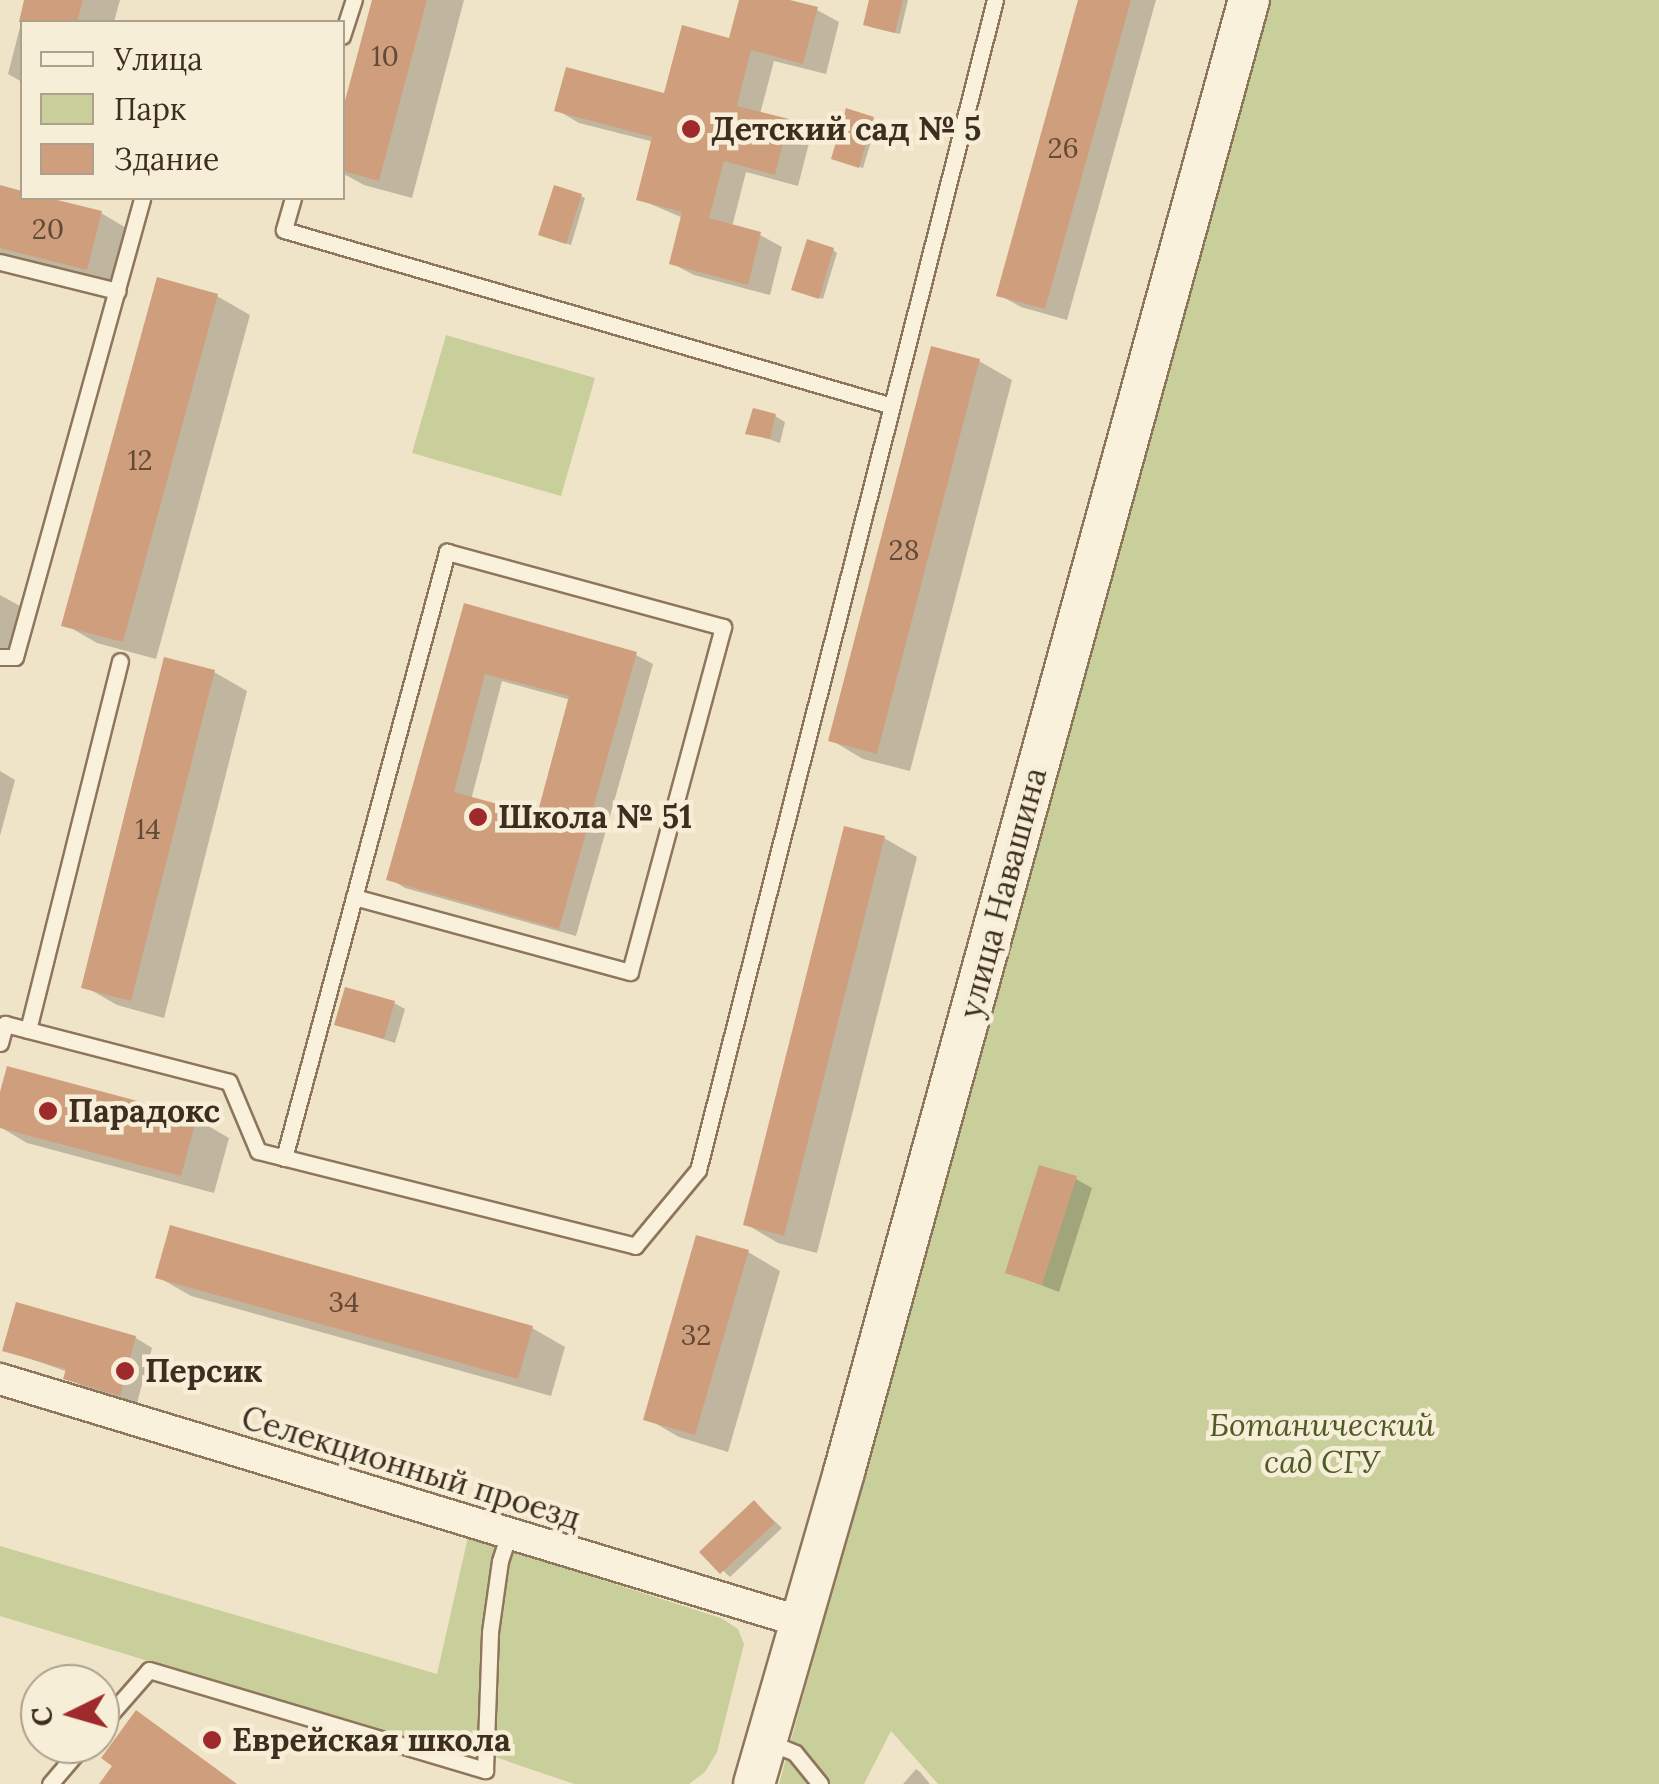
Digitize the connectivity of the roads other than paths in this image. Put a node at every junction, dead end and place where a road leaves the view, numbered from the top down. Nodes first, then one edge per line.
1 (354, 0) edge
2 (995, 0) edge
3 (1249, 0) edge
4 (345, 27) edge
5 (141, 200) edge
6 (292, 200) edge
7 (0, 262) edge
8 (116, 291) junction
9 (892, 406) junction
10 (0, 657) edge
11 (120, 661) dead end
12 (354, 897) junction
13 (28, 1030) junction
14 (0, 1043) edge
15 (284, 1158) junction
16 (0, 1379) edge
17 (509, 1534) junction
18 (802, 1622) junction
19 (120, 1704) edge
20 (766, 1741) junction
21 (67, 1764) edge
22 (50, 1784) edge
23 (754, 1784) edge
24 (820, 1784) edge

1 - 4 lane
2 - 9 lane
3 - 18 main road, улица Навашина
5 - 8 lane
6 - 9 lane
7 - 8 lane
8 - 10 lane
9 - 15 lane
11 - 13 lane
12 - 12 lane
12 - 15 lane
13 - 14 lane
13 - 15 lane
16 - 17 street, Селекционный проезд
17 - 18 street, Селекционный проезд
17 - 19 lane
18 - 20 main road, улица Навашина
20 - 23 main road, улица Навашина
20 - 24 lane
21 - 22 lane

